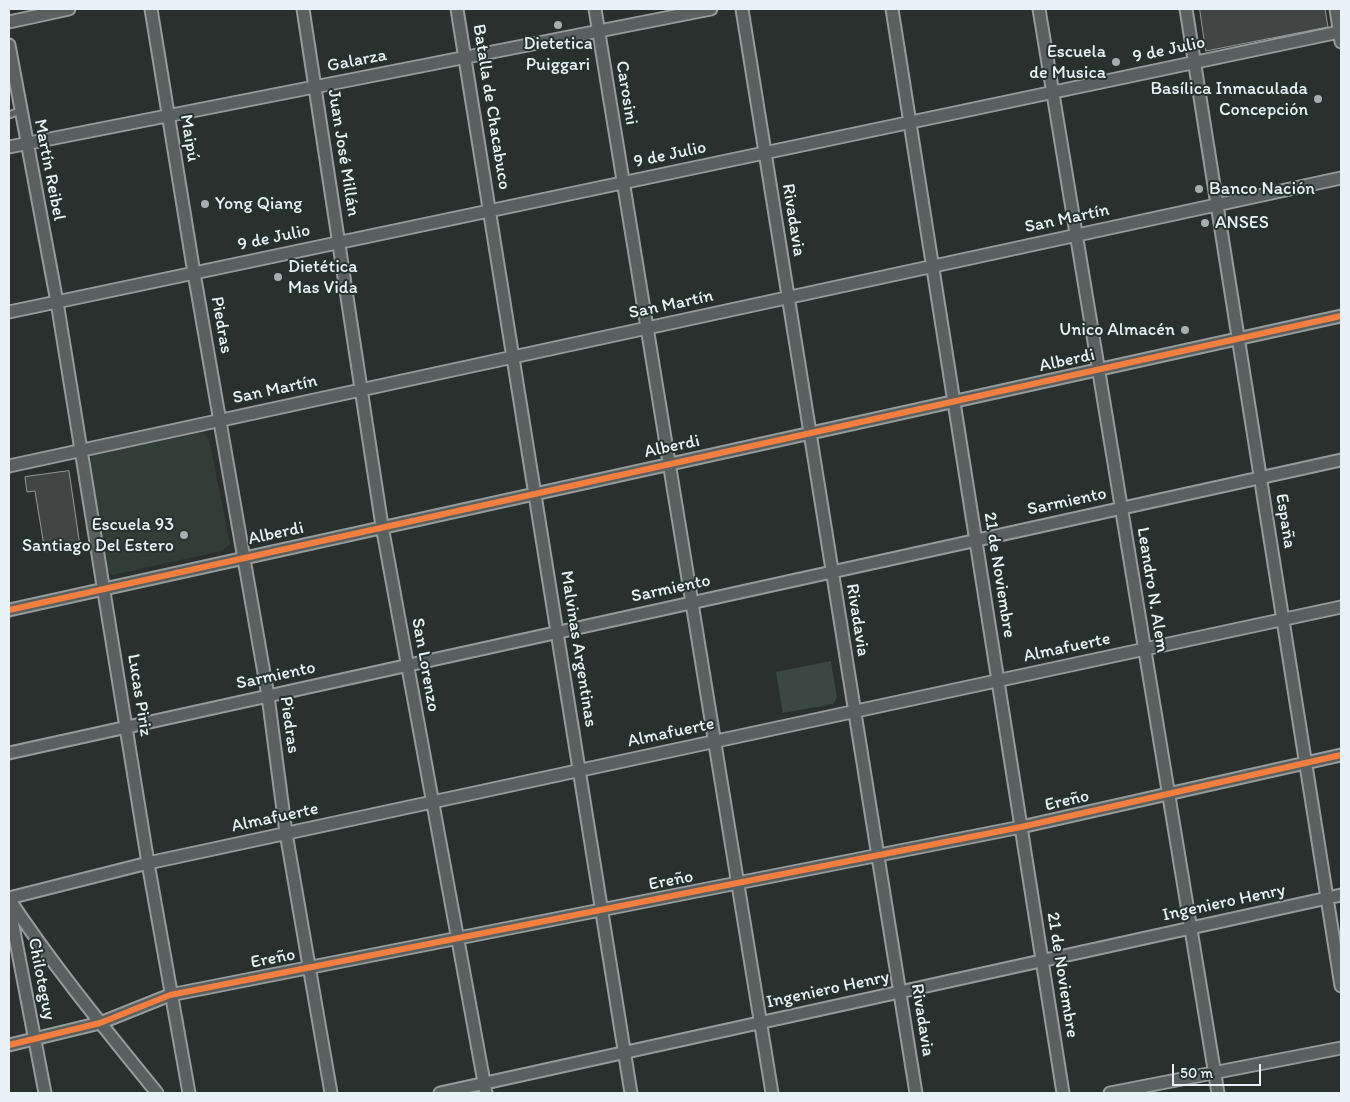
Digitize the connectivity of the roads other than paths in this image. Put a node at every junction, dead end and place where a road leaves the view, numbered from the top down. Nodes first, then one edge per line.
1 (69, 9) edge
2 (151, 9) edge
3 (303, 9) edge
4 (457, 9) edge
5 (595, 9) edge
6 (711, 9) edge
7 (742, 9) edge
8 (892, 9) edge
9 (1039, 9) edge
10 (1186, 9) edge
11 (1336, 9) edge
12 (9, 22) edge
13 (598, 31) junction
14 (1340, 37) edge
15 (9, 45) edge
16 (465, 57) junction
17 (1195, 62) junction
18 (315, 87) junction
19 (1053, 92) junction
20 (20, 111) junction
21 (9, 115) edge
22 (168, 116) junction
23 (910, 122) junction
24 (26, 144) junction
25 (9, 147) edge
26 (764, 153) junction
27 (1341, 178) edge
28 (623, 183) junction
29 (1217, 205) junction
30 (490, 211) junction
31 (1076, 235) junction
32 (339, 242) junction
33 (932, 266) junction
34 (194, 273) junction
35 (787, 298) junction
36 (57, 302) junction
37 (9, 312) edge
38 (1341, 316) edge
39 (646, 328) junction
40 (1238, 338) junction
41 (513, 357) junction
42 (1099, 369) junction
43 (363, 389) junction
44 (954, 401) junction
45 (220, 420) junction
46 (810, 432) junction
47 (82, 450) junction
48 (1341, 460) edge
49 (669, 463) junction
50 (9, 466) edge
51 (1260, 478) junction
52 (535, 493) junction
53 (1121, 508) junction
54 (382, 526) junction
55 (976, 540) junction
56 (245, 556) junction
57 (832, 572) junction
58 (104, 588) junction
59 (691, 602) junction
60 (1341, 606) edge
61 (9, 610) edge
62 (1283, 619) junction
63 (557, 632) junction
64 (1144, 649) junction
65 (407, 665) junction
66 (998, 680) junction
67 (268, 696) junction
68 (854, 711) junction
69 (127, 727) junction
70 (714, 741) junction
71 (9, 752) edge
72 (1341, 755) edge
73 (1306, 763) junction
74 (580, 770) junction
75 (1169, 794) junction
76 (433, 802) junction
77 (1021, 827) junction
78 (286, 834) junction
79 (878, 855) junction
80 (148, 863) junction
81 (738, 883) junction
82 (1341, 896) edge
83 (1327, 898) junction
84 (9, 899) edge
85 (602, 910) junction
86 (1190, 928) junction
87 (458, 938) junction
88 (1042, 961) junction
89 (311, 967) junction
90 (1341, 986) edge
91 (900, 992) junction
92 (170, 995) junction
93 (100, 1023) junction
94 (760, 1023) junction
95 (35, 1039) junction
96 (9, 1045) edge
97 (1341, 1048) edge
98 (625, 1052) junction
99 (1214, 1073) junction
100 (485, 1088) edge
101 (45, 1093) edge
102 (157, 1093) edge
103 (189, 1093) edge
104 (331, 1093) edge
105 (440, 1093) edge
106 (632, 1093) edge
107 (772, 1093) edge
108 (916, 1093) edge
109 (1063, 1093) edge
110 (1110, 1093) edge
111 (1218, 1093) edge

1 - 12 street
2 - 22 street, Maipú
3 - 18 street, Juan José Millán
4 - 16 street, Batalla de Chacabuco
5 - 13 street, Carosini
6 - 13 street, Galarza
7 - 26 street, Rivadavia
8 - 23 street, 21 de Noviembre
9 - 19 street, Leandro N. Alem
10 - 17 street, España
11 - 14 street
13 - 16 street, Galarza
13 - 28 street, Carosini
14 - 17 street, 9 de Julio
15 - 20 street, Martín Reibel
16 - 18 street, Galarza
16 - 30 street, Batalla de Chacabuco
17 - 19 street, 9 de Julio
17 - 29 street, España
18 - 22 street, Galarza
18 - 32 street, Juan José Millán
19 - 23 street, 9 de Julio
19 - 31 street, Leandro N. Alem
20 - 21 lane
20 - 24 street, Martín Reibel
22 - 24 street, Galarza
22 - 34 street, Maipú
23 - 26 street, 9 de Julio
23 - 33 street, 21 de Noviembre
24 - 25 street, Galarza
24 - 36 street, Martín Reibel
26 - 28 street, 9 de Julio
26 - 35 street, Rivadavia
27 - 29 street, San Martín
28 - 30 street, 9 de Julio
28 - 39 street, Carosini
29 - 31 street, San Martín
29 - 40 street, España
30 - 32 street, 9 de Julio
30 - 41 street, Malvinas Argentinas
31 - 33 street, San Martín
31 - 42 street, Leandro N. Alem
32 - 34 street, 9 de Julio
32 - 43 street, San Lorenzo
33 - 35 street, San Martín
33 - 44 street, 21 de Noviembre
34 - 36 street, 9 de Julio
34 - 45 street, Piedras
35 - 39 street, San Martín
35 - 46 street, Rivadavia
36 - 37 street, 9 de Julio
36 - 47 street, Lucas Piriz
38 - 40 street, Alberdi
39 - 41 street, San Martín
39 - 49 street, Carosini
40 - 42 street, Alberdi
40 - 51 street, España
41 - 43 street, San Martín
41 - 52 street, Malvinas Argentinas
42 - 44 street, Alberdi
42 - 53 street, Leandro N. Alem
43 - 45 street, San Martín
43 - 54 street, San Lorenzo
44 - 46 street, Alberdi
44 - 55 street, 21 de Noviembre
45 - 47 street, San Martín
45 - 56 street, Piedras
46 - 49 street, Alberdi
46 - 57 street, Rivadavia
47 - 50 street, San Martín
47 - 58 street, Lucas Piriz
48 - 51 street, Sarmiento
49 - 52 street, Alberdi
49 - 59 street, Carosini
51 - 53 street, Sarmiento
51 - 62 street, España
52 - 54 street, Alberdi
52 - 63 street, Malvinas Argentinas
53 - 55 street, Sarmiento
53 - 64 street, Leandro N. Alem
54 - 56 street, Alberdi
54 - 65 street, San Lorenzo
55 - 57 street, Sarmiento
55 - 66 street, 21 de Noviembre
56 - 58 street, Alberdi
56 - 67 street, Piedras
57 - 59 street, Sarmiento
57 - 68 street, Rivadavia
58 - 61 street, Alberdi
58 - 69 street, Lucas Piriz
59 - 63 street, Sarmiento
59 - 70 street, Carosini
60 - 62 street, Almafuerte
62 - 64 street, Almafuerte
62 - 73 street, España
63 - 65 street, Sarmiento
63 - 74 street, Malvinas Argentinas
64 - 66 street, Almafuerte
64 - 75 street, Leandro N. Alem
65 - 67 street, Sarmiento
65 - 76 street, San Lorenzo
66 - 68 street, Almafuerte
66 - 77 street, 21 de Noviembre
67 - 69 street, Sarmiento
67 - 78 street, Piedras
68 - 70 street, Almafuerte
68 - 79 street, Rivadavia
69 - 71 street, Sarmiento
69 - 80 street, Lucas Piriz
70 - 74 street, Almafuerte
70 - 81 street, Carosini
72 - 73 street, Ereño
73 - 75 street, Ereño
73 - 83 street, España
74 - 76 street, Almafuerte
74 - 85 street, Malvinas Argentinas
75 - 77 street, Ereño
75 - 86 street, Leandro N. Alem
76 - 78 street, Almafuerte
76 - 87 street, San Lorenzo
77 - 79 street, Ereño
77 - 88 street, 21 de Noviembre
78 - 80 street, Almafuerte
78 - 89 street, Piedras
79 - 81 street, Ereño
79 - 91 street, Rivadavia
80 - 84 street, Almafuerte
80 - 92 street, Lucas Piriz
81 - 85 street, Ereño
81 - 94 street, Carosini
82 - 83 street, Ingeniero Henry
83 - 86 street, Ingeniero Henry
83 - 90 street, España
84 - 93 street
84 - 95 street, Chiloteguy
85 - 87 street, Ereño
85 - 98 street, Malvinas Argentinas
86 - 88 street, Ingeniero Henry
86 - 99 street, Leandro N. Alem
87 - 89 street, Ereño
87 - 100 street, San Lorenzo
88 - 91 street, Ingeniero Henry
88 - 109 street, 21 de Noviembre
89 - 92 street, Ereño
89 - 104 street, Piedras
91 - 94 street, Ingeniero Henry
91 - 108 street, Rivadavia
92 - 93 street, Ereño
92 - 103 street, Lucas Piriz
93 - 95 street, Ereño
93 - 102 street
94 - 98 street, Ingeniero Henry
94 - 107 street, Carosini
95 - 96 street, Ereño
95 - 101 street, Chiloteguy
97 - 99 street
98 - 100 street, Ingeniero Henry
98 - 106 street, Malvinas Argentinas
99 - 110 street
99 - 111 street, Leandro N. Alem
100 - 105 street, Ingeniero Henry

